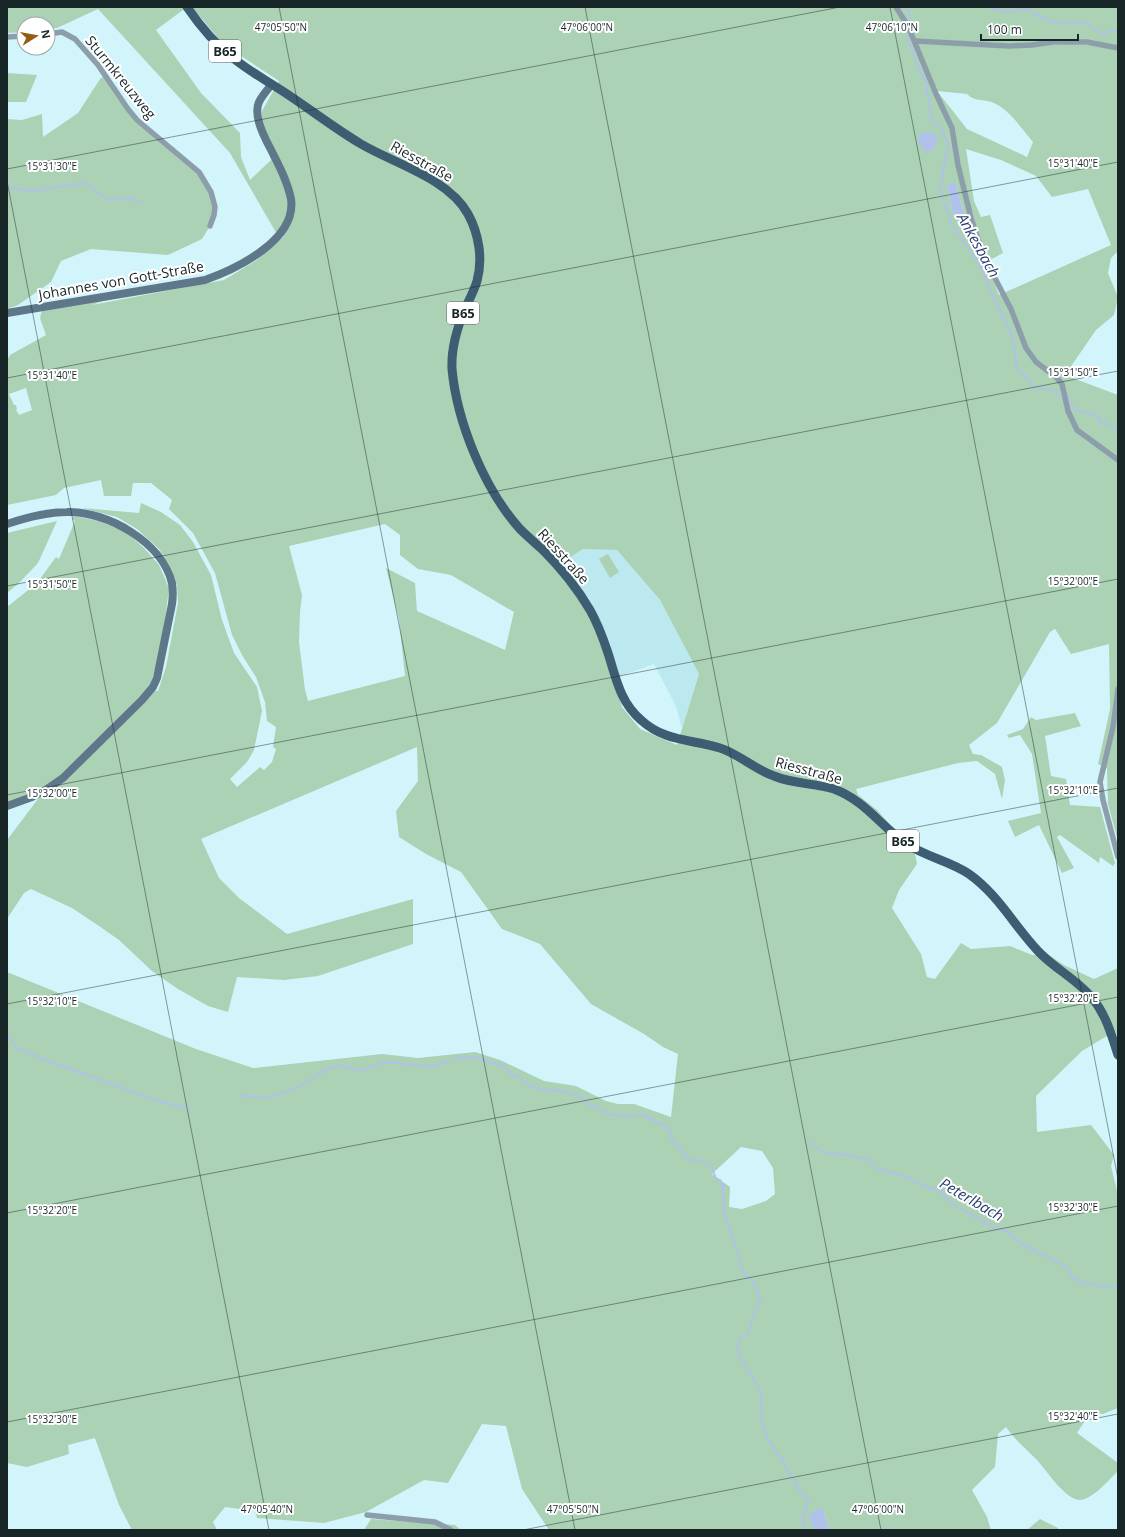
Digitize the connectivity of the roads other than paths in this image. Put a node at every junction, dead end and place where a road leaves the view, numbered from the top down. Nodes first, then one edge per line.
1 (187, 7) edge
2 (896, 7) edge
3 (56, 33) edge
4 (915, 42) junction
5 (1118, 48) edge
6 (272, 84) junction
7 (210, 226) dead end
8 (7, 313) edge
9 (1118, 460) edge
10 (7, 524) edge
11 (1118, 689) edge
12 (7, 806) edge
13 (1118, 857) edge
14 (1118, 1055) edge
15 (366, 1515) dead end
16 (451, 1530) edge

1 - 6 main road, Riesstraße / B65
2 - 4 street
3 - 7 street, Sturmkreuzweg
4 - 5 street
4 - 9 street
6 - 8 street, Johannes von Gott-Straße
6 - 14 main road, Riesstraße / B65
10 - 12 street
11 - 13 street
15 - 16 street

